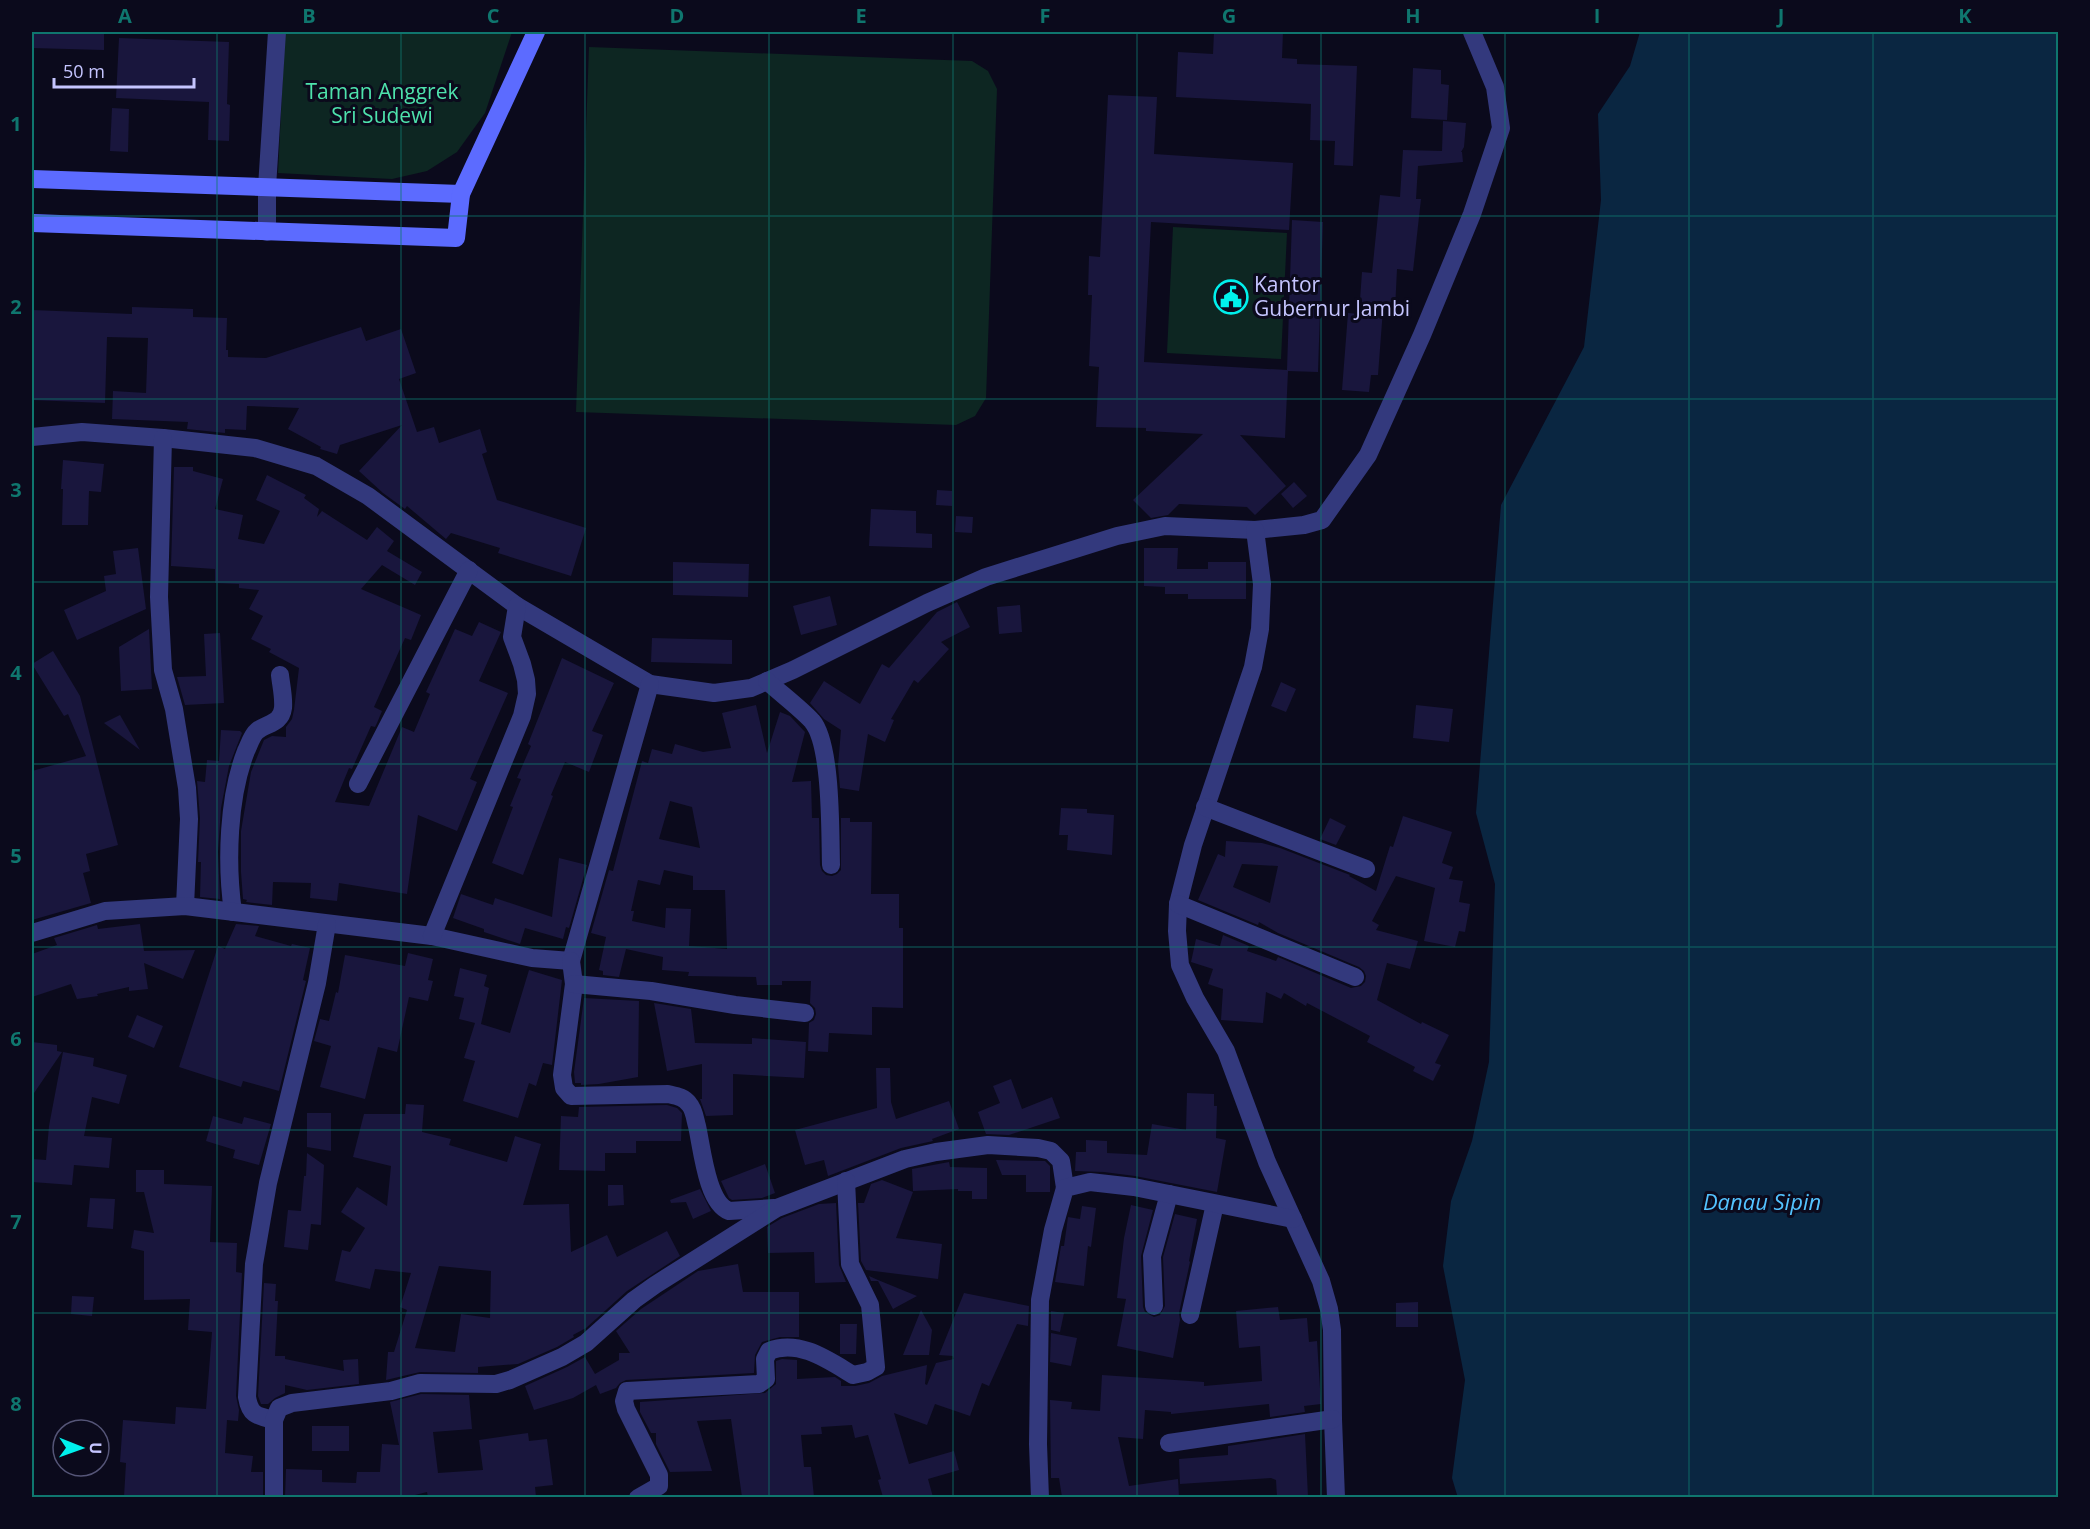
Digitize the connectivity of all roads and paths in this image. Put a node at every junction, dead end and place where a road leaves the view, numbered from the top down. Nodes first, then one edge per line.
1 (277, 32) edge
2 (536, 32) edge
3 (1472, 32) edge
4 (32, 179) edge
5 (267, 187) junction
6 (461, 194) junction
7 (32, 223) edge
8 (267, 232) junction
9 (32, 437) edge
10 (163, 438) junction
11 (1255, 530) junction
12 (469, 570) junction
13 (517, 606) junction
14 (280, 675) dead end
15 (767, 681) junction
16 (650, 684) junction
17 (358, 784) dead end
18 (1205, 807) junction
19 (831, 865) dead end
20 (1366, 869) dead end
21 (1178, 904) junction
22 (184, 906) junction
23 (232, 912) junction
24 (327, 924) junction
25 (32, 933) edge
26 (432, 936) junction
27 (571, 961) junction
28 (1355, 977) dead end
29 (574, 984) junction
30 (805, 1012) dead end
31 (846, 1181) junction
32 (1065, 1188) junction
33 (1169, 1194) junction
34 (1215, 1204) junction
35 (777, 1208) junction
36 (1293, 1220) junction
37 (1154, 1306) dead end
38 (1190, 1315) dead end
39 (1333, 1419) junction
40 (274, 1420) junction
41 (1170, 1443) dead end
42 (274, 1497) edge
43 (638, 1497) edge
44 (1040, 1497) edge
45 (1336, 1497) edge

1 - 5 street
2 - 6 main road
3 - 11 street
4 - 5 main road
5 - 6 main road
5 - 8 street
6 - 8 main road
7 - 8 main road
9 - 10 street
10 - 12 street
10 - 22 street
11 - 15 street
11 - 18 street
12 - 13 street
12 - 17 street
13 - 16 street
13 - 26 street
14 - 23 street
15 - 16 street
15 - 19 street
16 - 27 street
18 - 20 street
18 - 21 street
21 - 28 street
21 - 36 street
22 - 23 street
22 - 25 street
23 - 24 street
24 - 26 street
24 - 40 street
26 - 27 street
27 - 29 street
29 - 30 street
29 - 35 street
31 - 32 street
31 - 35 street
31 - 43 street
32 - 33 street
32 - 44 street
33 - 34 street
33 - 37 street
34 - 36 street
34 - 38 street
35 - 40 street
36 - 39 street
39 - 41 street
39 - 45 street
40 - 42 street

